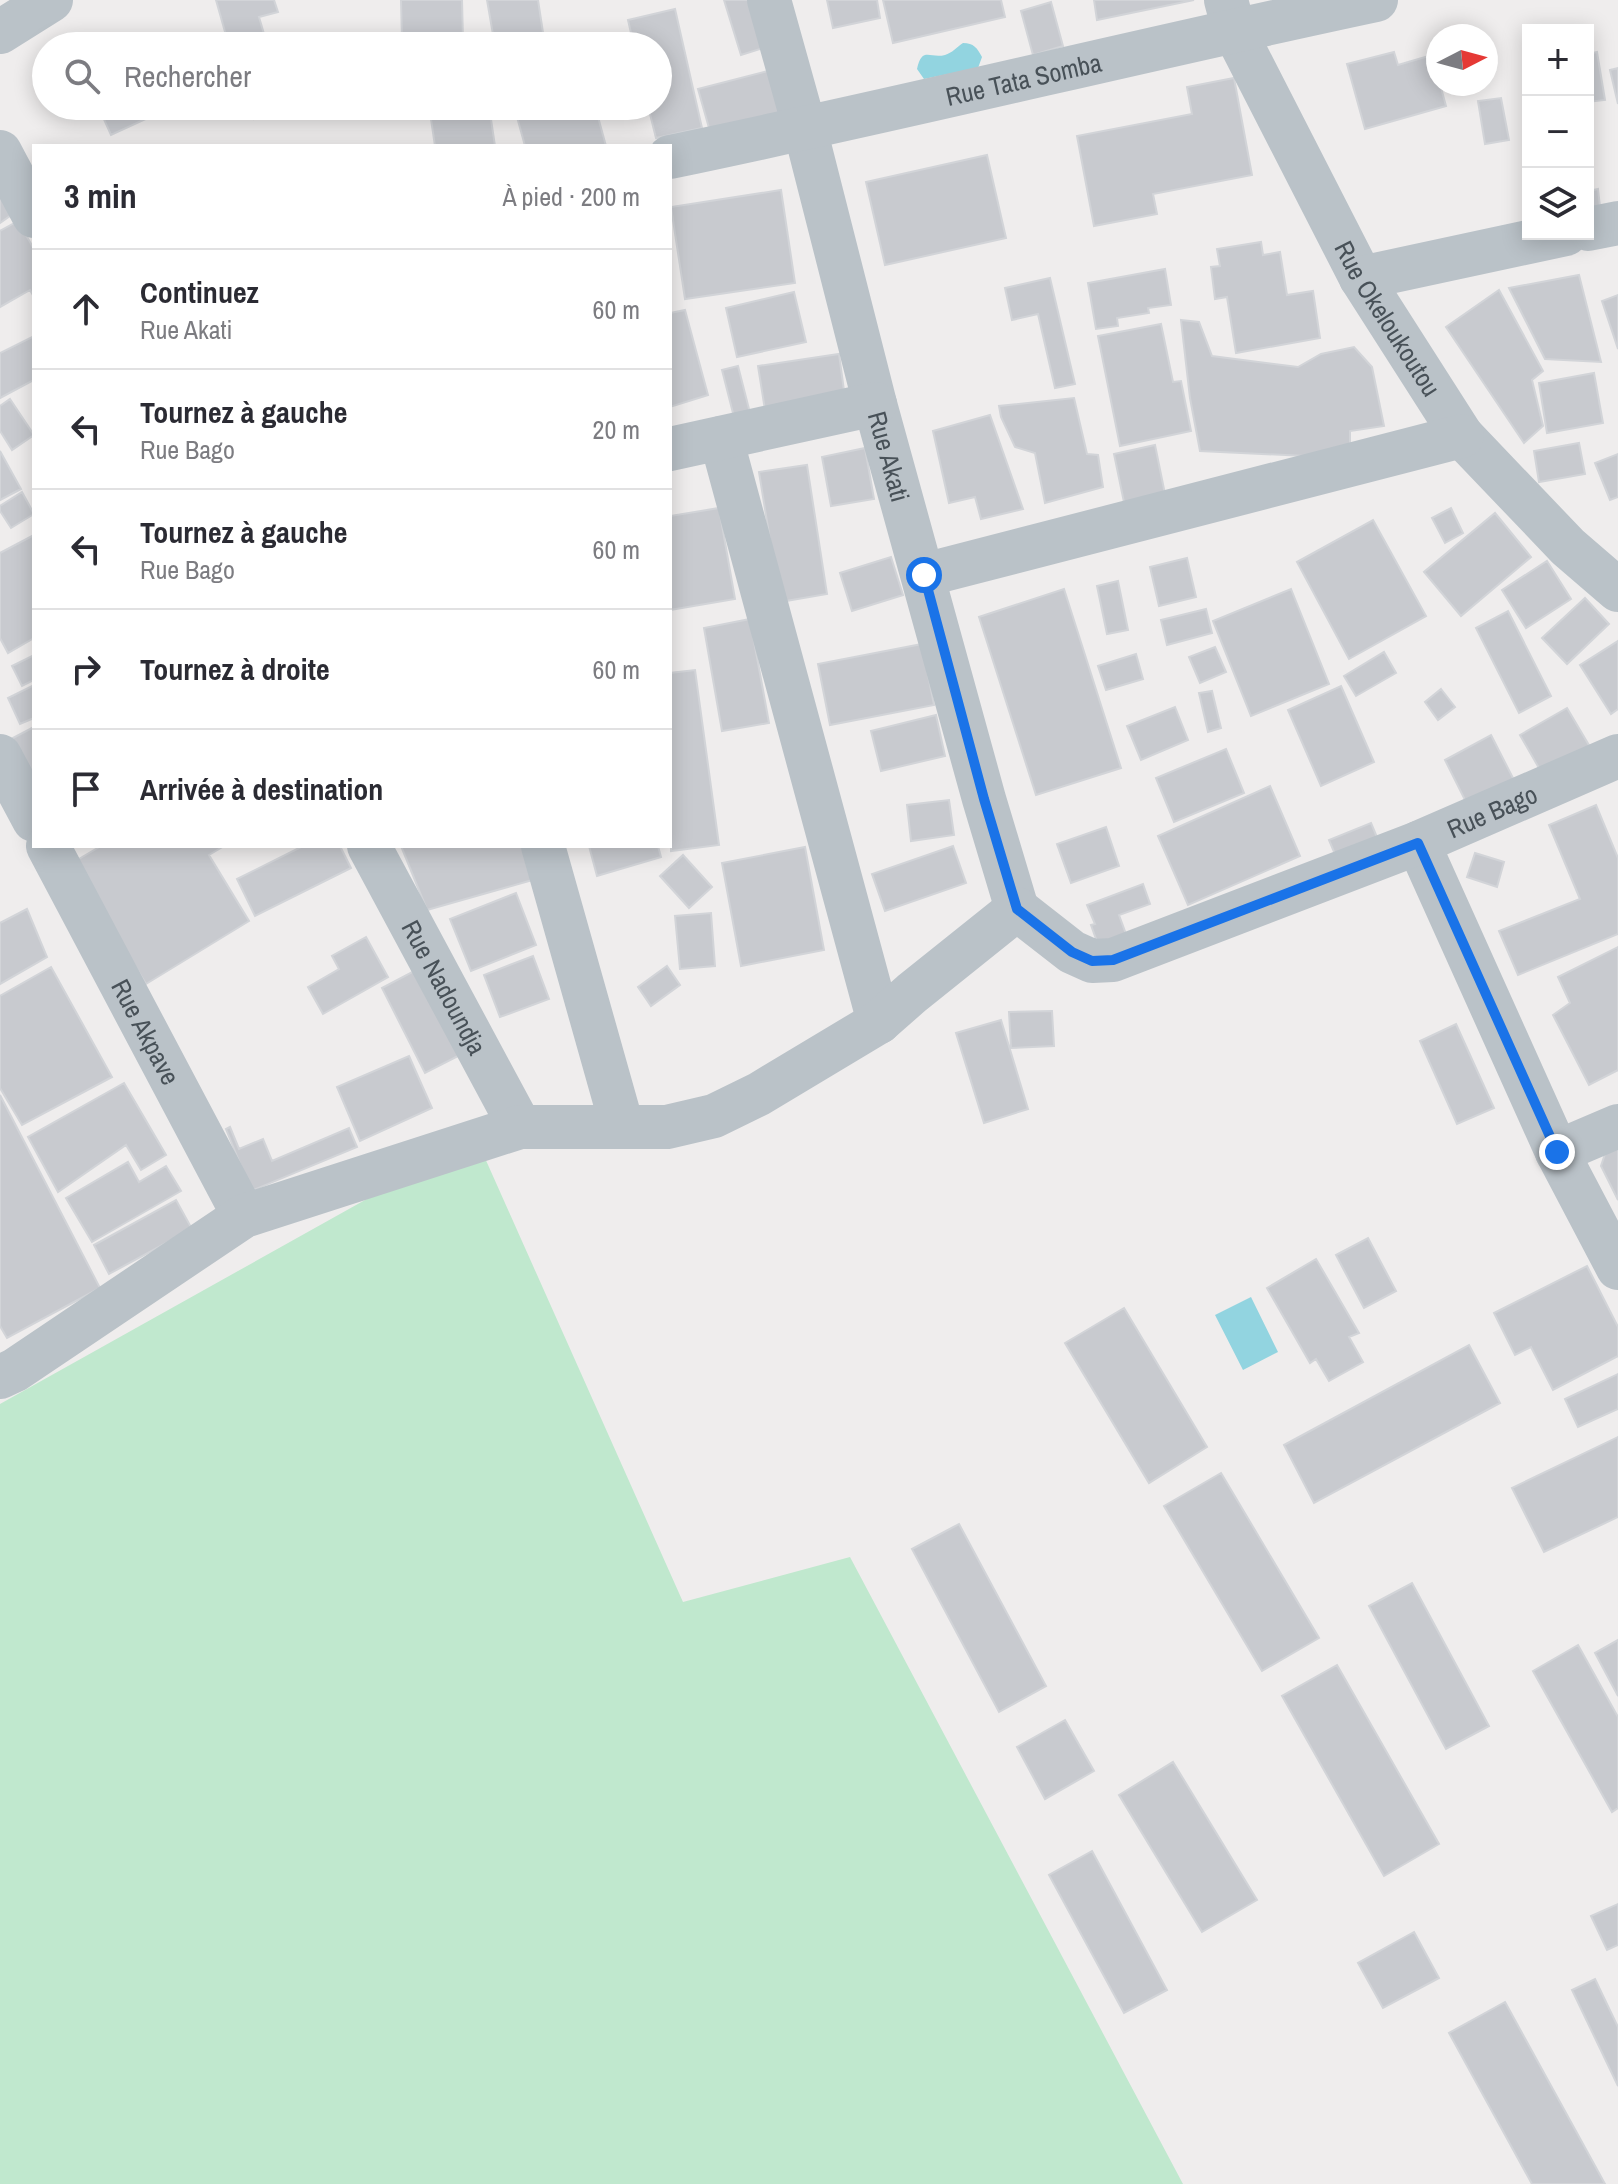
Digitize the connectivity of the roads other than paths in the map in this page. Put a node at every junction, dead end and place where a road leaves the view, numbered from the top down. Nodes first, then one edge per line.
1 (51, 0) edge
2 (769, 0) edge
3 (1376, 0) edge
4 (1230, 15) edge
5 (0, 32) edge
6 (805, 129) junction
7 (0, 152) edge
8 (672, 157) edge
9 (32, 212) edge
10 (1618, 223) edge
11 (1594, 228) edge
12 (1538, 240) edge
13 (1361, 278) junction
14 (875, 404) junction
15 (1462, 436) junction
16 (721, 438) junction
17 (672, 449) edge
18 (924, 575) junction
19 (1618, 590) edge
20 (0, 756) edge
21 (1618, 756) edge
22 (32, 816) edge
23 (1418, 843) junction
24 (49, 848) edge
25 (370, 848) edge
26 (544, 848) edge
27 (1017, 909) junction
28 (879, 1022) junction
29 (622, 1126) junction
30 (1618, 1126) edge
31 (520, 1127) junction
32 (1557, 1152) junction
33 (244, 1216) junction
34 (1618, 1268) edge
35 (0, 1377) edge

1 - 5 street
2 - 6 street, Rue Akati
3 - 4 street, Rue Tata Somba
4 - 6 street, Rue Tata Somba
4 - 13 street, Rue Okeloukoutou
6 - 8 street, Rue Tata Somba
6 - 14 street, Rue Akati
7 - 9 street
10 - 11 street
12 - 13 street
13 - 15 street, Rue Okeloukoutou
14 - 16 street
14 - 18 street, Rue Akati
15 - 18 street
15 - 19 street, Rue Okeloukoutou
16 - 17 street
16 - 28 street
18 - 27 street, Rue Akati
20 - 22 street
21 - 23 street, Rue Bago
23 - 27 street, Rue Bago
23 - 32 street
24 - 33 street, Rue Akpave
25 - 31 street, Rue Nadoundja
26 - 29 street
27 - 28 street
28 - 29 street
29 - 31 street
30 - 32 street
31 - 33 street
32 - 34 street
33 - 35 street

